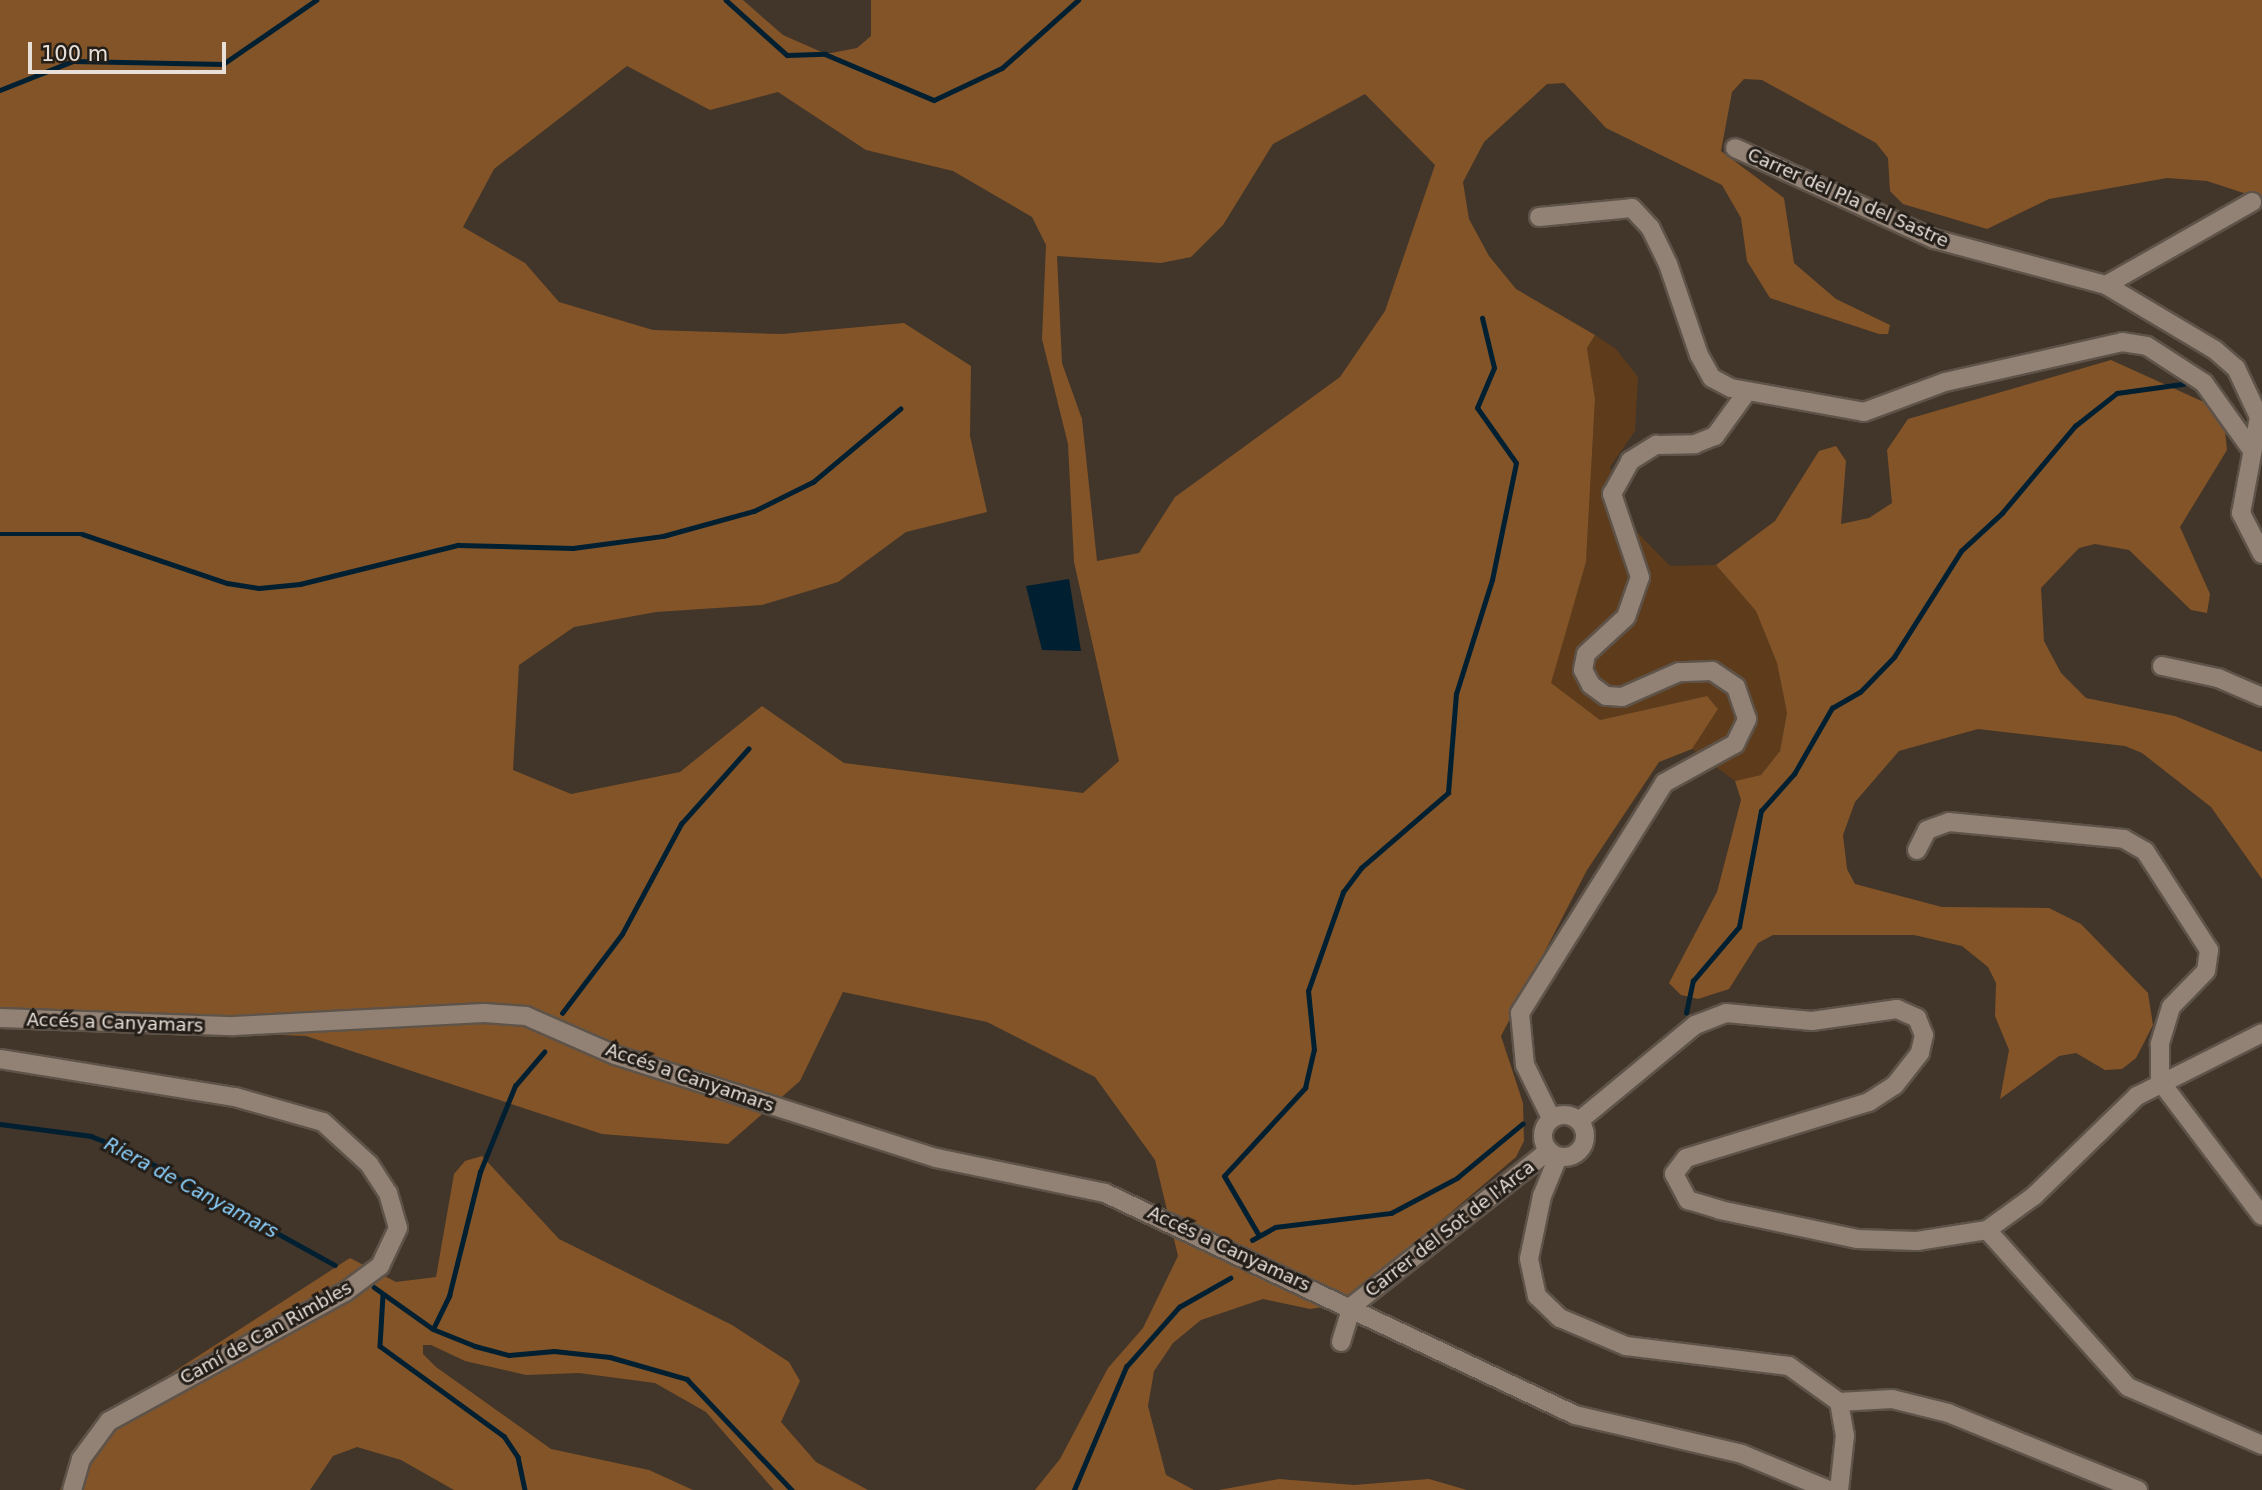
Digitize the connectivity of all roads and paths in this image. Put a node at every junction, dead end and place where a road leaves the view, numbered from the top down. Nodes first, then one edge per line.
1 (1735, 148) dead end
2 (2252, 202) dead end
3 (1539, 217) dead end
4 (2106, 285) junction
5 (1747, 392) junction
6 (2251, 449) junction
7 (2262, 554) edge
8 (2162, 666) dead end
9 (2262, 697) edge
10 (1917, 850) dead end
11 (0, 1018) edge
12 (2262, 1033) edge
13 (0, 1059) edge
14 (2160, 1081) junction
15 (1551, 1118) junction
16 (1579, 1121) junction
17 (1553, 1154) junction
18 (2262, 1216) edge
19 (1987, 1230) junction
20 (1352, 1307) junction
21 (1341, 1342) dead end
22 (1839, 1402) junction
23 (2262, 1445) edge
24 (72, 1490) edge
25 (1829, 1490) edge
26 (1839, 1490) edge
27 (2138, 1490) edge

1 - 4 street, Carrer del Pla del Sastre
2 - 4 street
3 - 5 street
4 - 6 street, Carrer del Pla del Sastre
5 - 6 street
5 - 15 street
6 - 7 street, Carrer del Pla del Sastre
8 - 9 street
10 - 14 street
11 - 20 street, Accés a Canyamars
12 - 14 street
13 - 24 street, Camí de Can Rimbles
14 - 18 street
14 - 19 street
15 - 16 street
15 - 17 street
16 - 17 street, Carrer del Sot de l'Arca
16 - 19 street
17 - 20 street, Carrer del Sot de l'Arca
17 - 22 street
19 - 23 street
20 - 21 street
20 - 25 street, Accés a Canyamars
22 - 26 street
22 - 27 street

